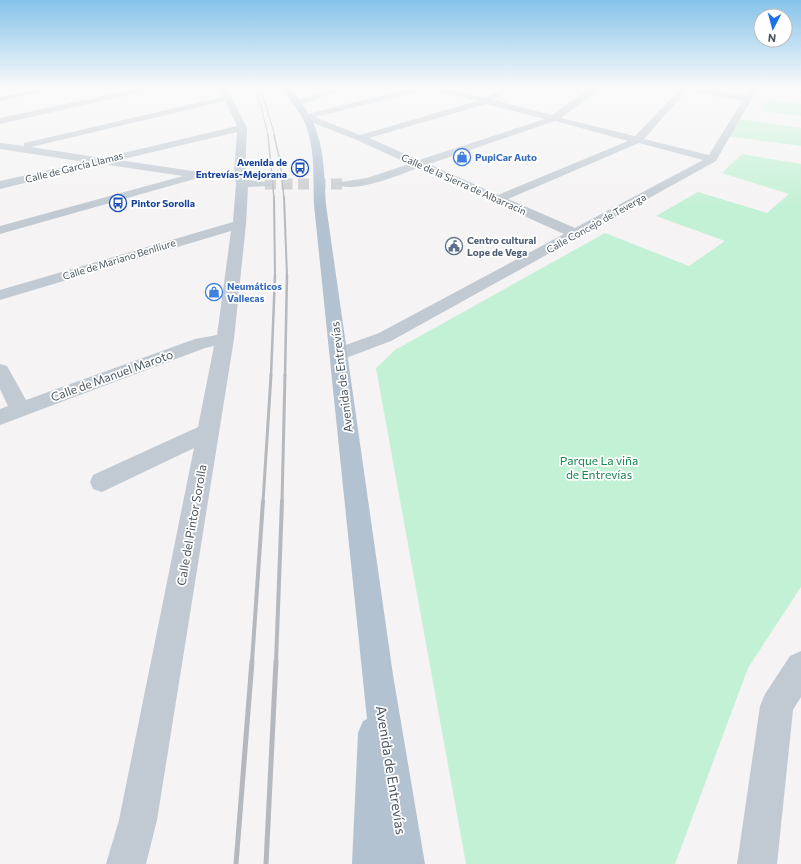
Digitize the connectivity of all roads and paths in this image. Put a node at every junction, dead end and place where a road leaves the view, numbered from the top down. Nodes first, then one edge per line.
1 (107, 126) edge
2 (310, 126) edge
3 (330, 126) edge
4 (400, 126) edge
5 (531, 126) edge
6 (581, 126) edge
7 (650, 126) edge
8 (731, 126) edge
9 (242, 128) joint
10 (335, 135) dead end
11 (360, 138) junction
12 (636, 141) junction
13 (0, 146) edge
14 (14, 148) junction
15 (0, 151) edge
16 (712, 159) junction
17 (103, 160) junction
18 (395, 160) dead end
19 (419, 164) junction
20 (200, 175) junction
21 (241, 179) junction
22 (266, 184) tunnel mouth
23 (345, 184) tunnel mouth
24 (0, 185) edge
25 (498, 199) junction
26 (239, 224) junction
27 (0, 230) edge
28 (576, 234) junction
29 (0, 295) edge
30 (225, 339) junction
31 (339, 354) junction
32 (0, 370) edge
33 (21, 410) junction
34 (0, 417) edge
35 (208, 432) junction
36 (102, 482) dead end
37 (801, 667) edge
38 (377, 676) junction
39 (126, 864) edge
40 (372, 864) edge
41 (406, 864) edge
42 (757, 864) edge

1 - 14 street
2 - 31 main road, Avenida de Entrevías
3 - 11 street, Calle de la Sierra de Albarracín
4 - 11 street
5 - 19 street
6 - 12 street
7 - 12 street
8 - 16 street
9 - 17 street, Calle de García Llamas
9 - 21 street, Calle del Pintor Sorolla
10 - 18 street
11 - 19 street, Calle de la Sierra de Albarracín
12 - 16 street
12 - 25 street
13 - 14 street
14 - 15 street
14 - 17 street
16 - 28 street, Calle Concejo de Teverga
17 - 20 street
17 - 24 street, Calle de García Llamas
19 - 23 street
19 - 25 street, Calle de la Sierra de Albarracín
20 - 21 street
20 - 27 street
21 - 22 street
21 - 26 street, Calle del Pintor Sorolla
25 - 28 street, Calle de la Sierra de Albarracín
26 - 29 street, Calle de Mariano Benlliure
26 - 30 street, Calle del Pintor Sorolla
28 - 31 street, Calle Concejo de Teverga
30 - 33 street, Calle de Manuel Maroto
30 - 35 street, Calle del Pintor Sorolla
31 - 38 main road, Avenida de Entrevías
32 - 33 street
33 - 34 street, Calle de Manuel Maroto
35 - 36 street
35 - 39 street, Calle del Pintor Sorolla
37 - 42 street
38 - 40 main road, Avenida de Entrevías
38 - 41 main road, Avenida de Entrevías

